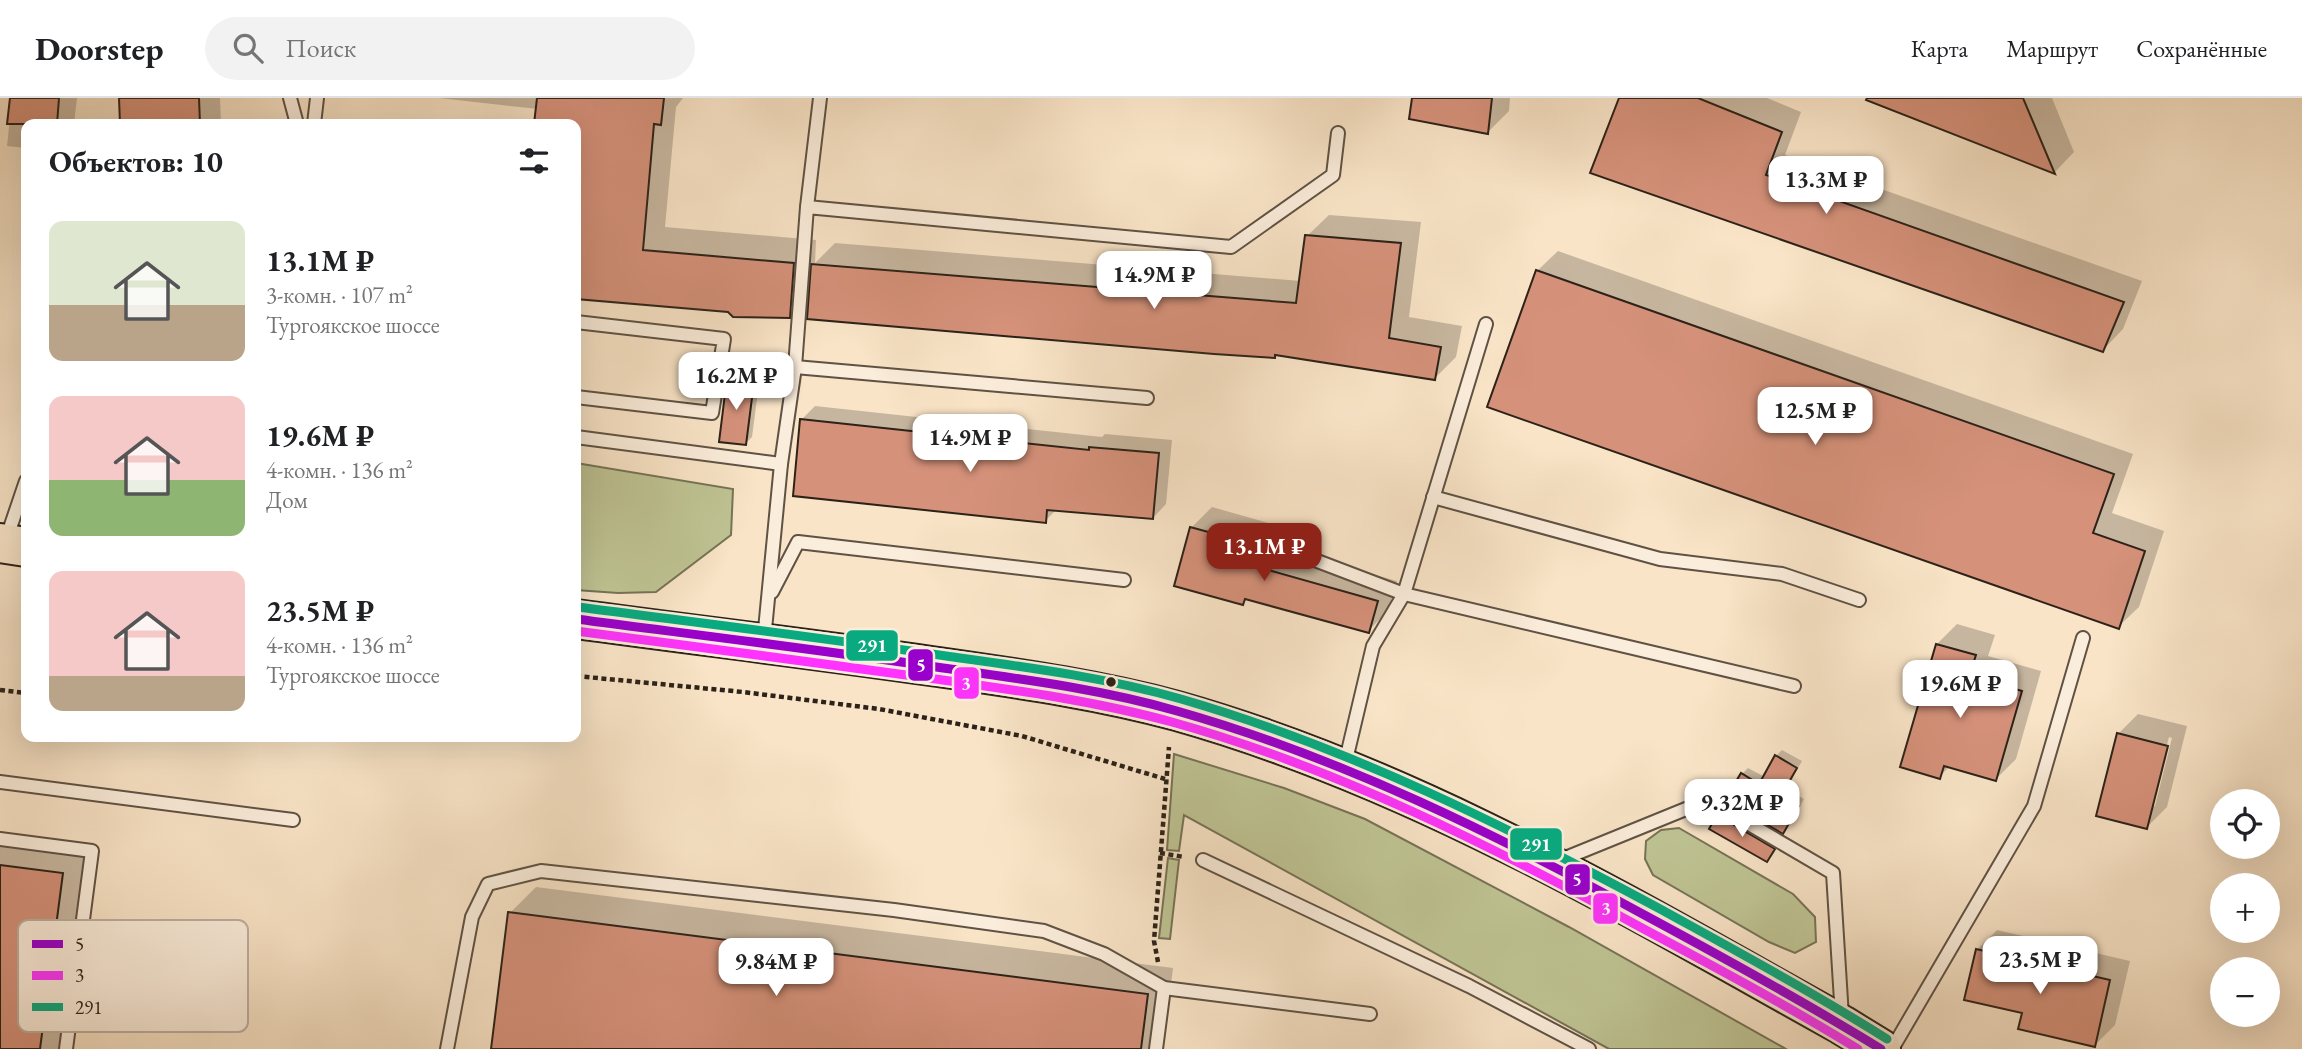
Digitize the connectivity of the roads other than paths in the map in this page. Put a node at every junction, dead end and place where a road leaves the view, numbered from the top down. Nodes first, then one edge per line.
1 (290, 98) edge
2 (317, 98) edge
3 (820, 98) edge
4 (296, 119) edge
5 (315, 119) edge
6 (1338, 132) dead end
7 (807, 207) junction
8 (581, 323) edge
9 (1486, 324) dead end
10 (795, 367) junction
11 (581, 398) edge
12 (1147, 398) dead end
13 (581, 438) edge
14 (781, 464) junction
15 (1433, 497) junction
16 (21, 501) edge
17 (10, 545) edge
18 (1283, 548) dead end
19 (1124, 580) dead end
20 (1404, 594) junction
21 (768, 598) junction
22 (1859, 600) dead end
23 (581, 620) edge
24 (2083, 638) dead end
25 (764, 643) junction
26 (1794, 686) dead end
27 (1345, 767) junction
28 (0, 782) edge
29 (293, 820) dead end
30 (0, 839) edge
31 (1203, 860) dead end
32 (1551, 864) junction
33 (83, 920) edge
34 (1164, 988) junction
35 (1370, 1014) dead end
36 (1842, 1025) junction
37 (447, 1049) edge
38 (1156, 1049) edge
39 (1589, 1049) edge
40 (1881, 1049) edge
41 (1892, 1049) edge

1 - 4 lane
2 - 5 lane
3 - 7 lane
6 - 7 lane
7 - 10 lane
8 - 11 lane
9 - 15 lane
10 - 12 lane
10 - 14 lane
13 - 14 lane
14 - 21 lane
15 - 20 lane
15 - 22 lane
16 - 17 lane
18 - 20 lane
19 - 21 lane
20 - 26 lane
20 - 27 lane
21 - 25 lane
23 - 25 main road
24 - 41 lane
25 - 27 main road
27 - 32 main road
28 - 29 lane
30 - 33 lane
31 - 39 lane
32 - 36 main road
32 - 36 lane
34 - 35 lane
34 - 37 lane
34 - 38 lane
36 - 40 main road

